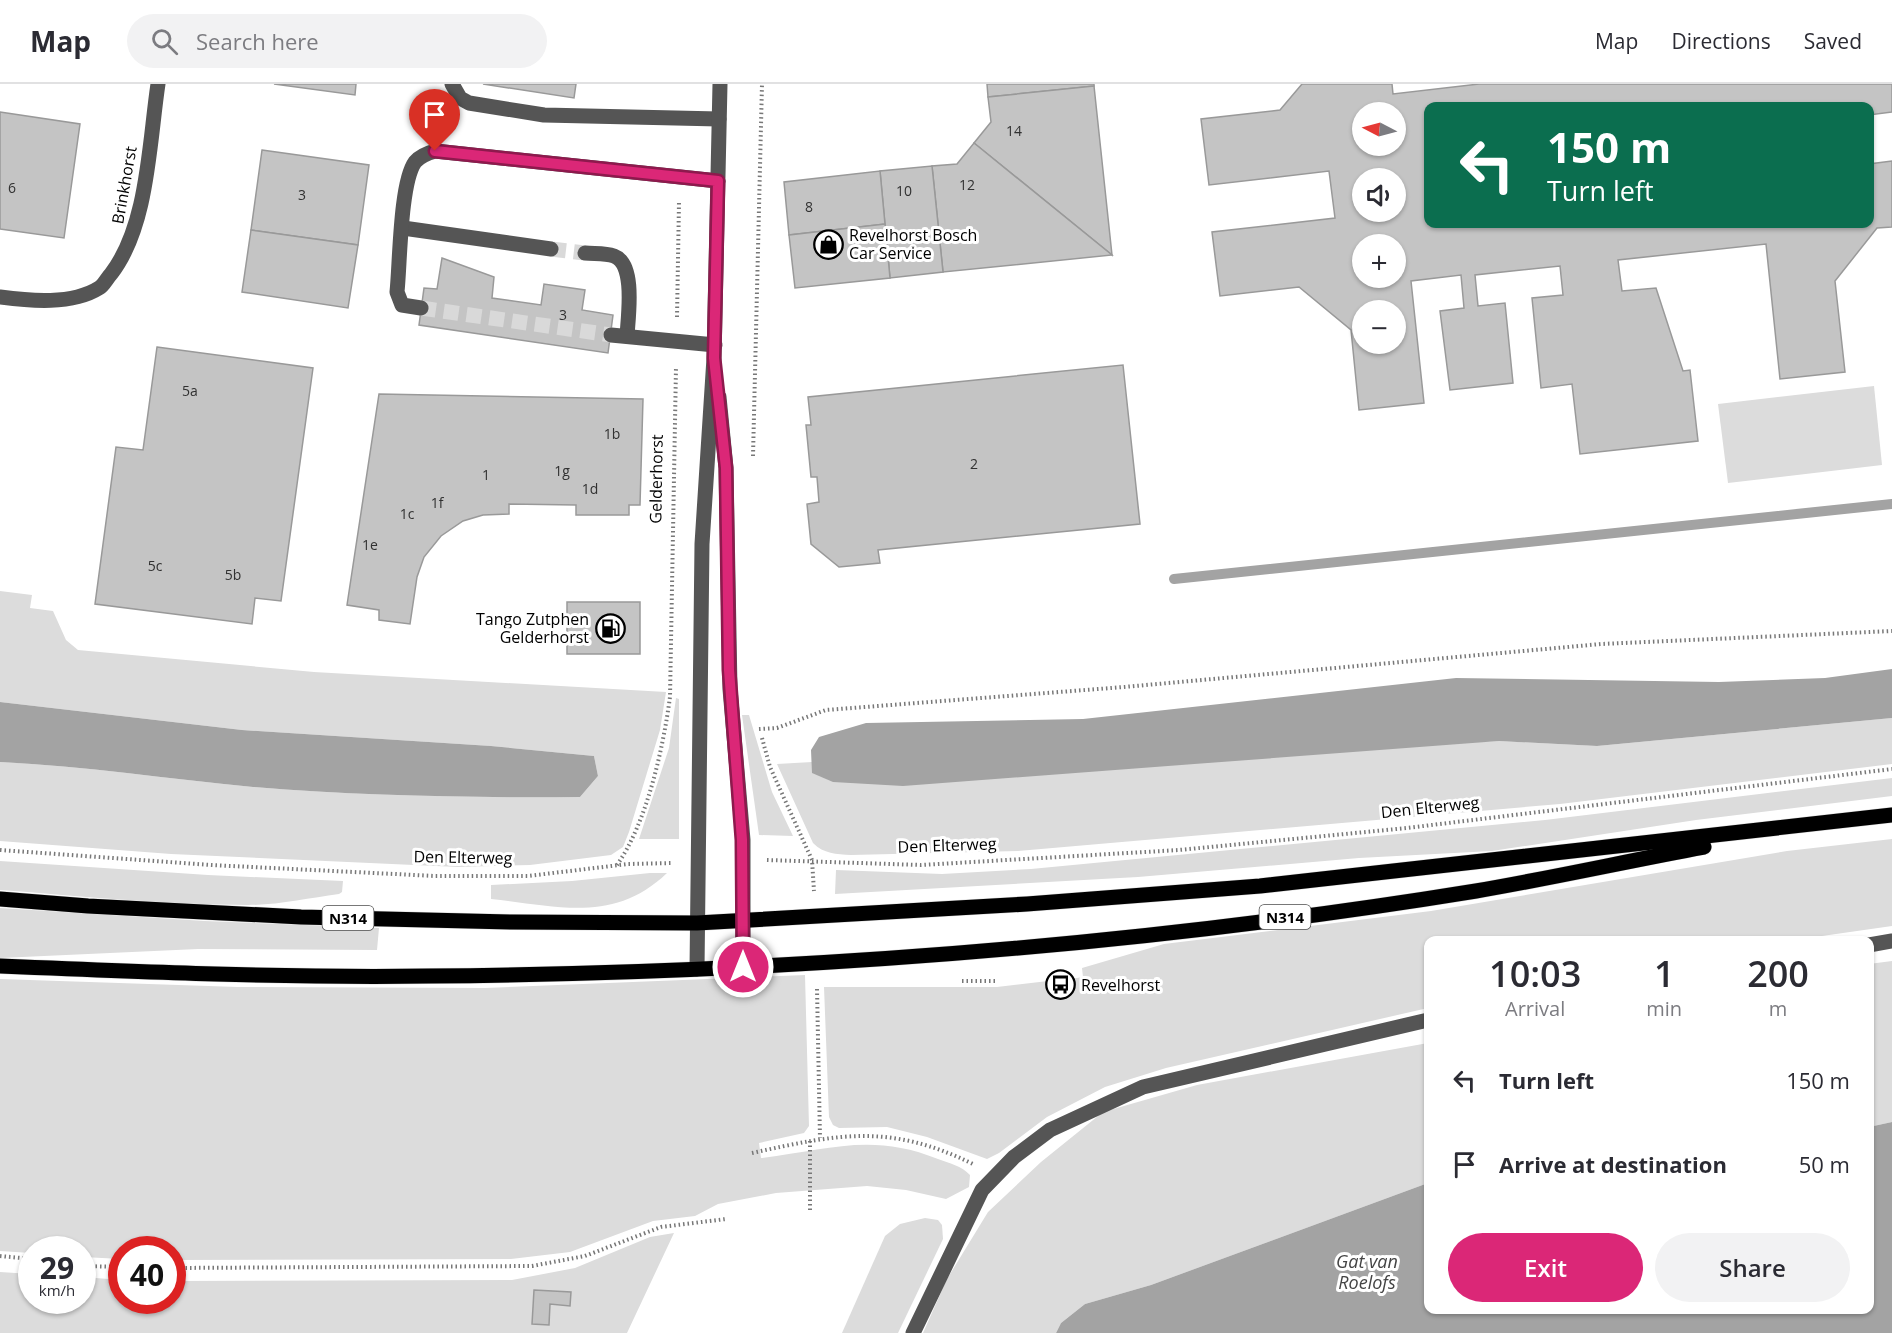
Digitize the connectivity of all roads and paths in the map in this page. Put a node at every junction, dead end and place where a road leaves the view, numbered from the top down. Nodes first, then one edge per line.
1 (158, 84) edge
2 (452, 84) edge
3 (720, 84) edge
4 (762, 84) edge
5 (719, 119) junction
6 (680, 178) junction
7 (718, 181) junction
8 (403, 228) junction
9 (552, 249) tunnel mouth
10 (585, 253) tunnel mouth
11 (0, 297) edge
12 (421, 308) tunnel mouth
13 (611, 335) tunnel mouth
14 (627, 336) junction
15 (676, 341) junction
16 (715, 352) junction
17 (753, 461) dead end
18 (1892, 631) edge
19 (1892, 769) edge
20 (1892, 815) edge
21 (1821, 824) junction
22 (0, 850) edge
23 (812, 860) junction
24 (743, 861) junction
25 (699, 862) junction
26 (616, 865) junction
27 (0, 899) edge
28 (743, 921) junction
29 (698, 922) junction
30 (1892, 941) edge
31 (1874, 944) edge
32 (816, 962) junction
33 (0, 966) edge
34 (743, 967) junction
35 (697, 969) junction
36 (1424, 1021) edge
37 (820, 1138) junction
38 (810, 1140) junction
39 (752, 1153) dead end
40 (994, 1176) junction
41 (810, 1210) dead end
42 (726, 1219) dead end
43 (0, 1256) edge
44 (18, 1258) edge
45 (186, 1268) edge
46 (913, 1333) edge

1 - 11 street, Brinkhorst
2 - 5 street
3 - 5 street
4 - 17 path
5 - 7 street
6 - 7 street
6 - 8 street
6 - 15 path, Gelderhorst
7 - 16 street
8 - 9 street
8 - 12 street
10 - 14 street
13 - 14 street
14 - 15 street
15 - 16 street
15 - 26 path, Gelderhorst
16 - 24 street
16 - 25 street
18 - 23 path
19 - 23 path, Den Elterweg
20 - 21 main road, N314
21 - 28 main road, N314
21 - 32 main road, N314
22 - 26 path, Den Elterweg
23 - 24 path, Den Elterweg
24 - 28 street
25 - 26 path, Den Elterweg
25 - 29 street
27 - 29 main road, N314
28 - 29 main road, N314
28 - 34 street
29 - 35 street
30 - 31 street
32 - 34 main road, N314
32 - 37 path
33 - 35 main road, N314
34 - 35 main road, N314
36 - 40 street
37 - 38 path
37 - 40 path
38 - 39 path
38 - 41 path
40 - 46 street
42 - 45 path
43 - 44 path

